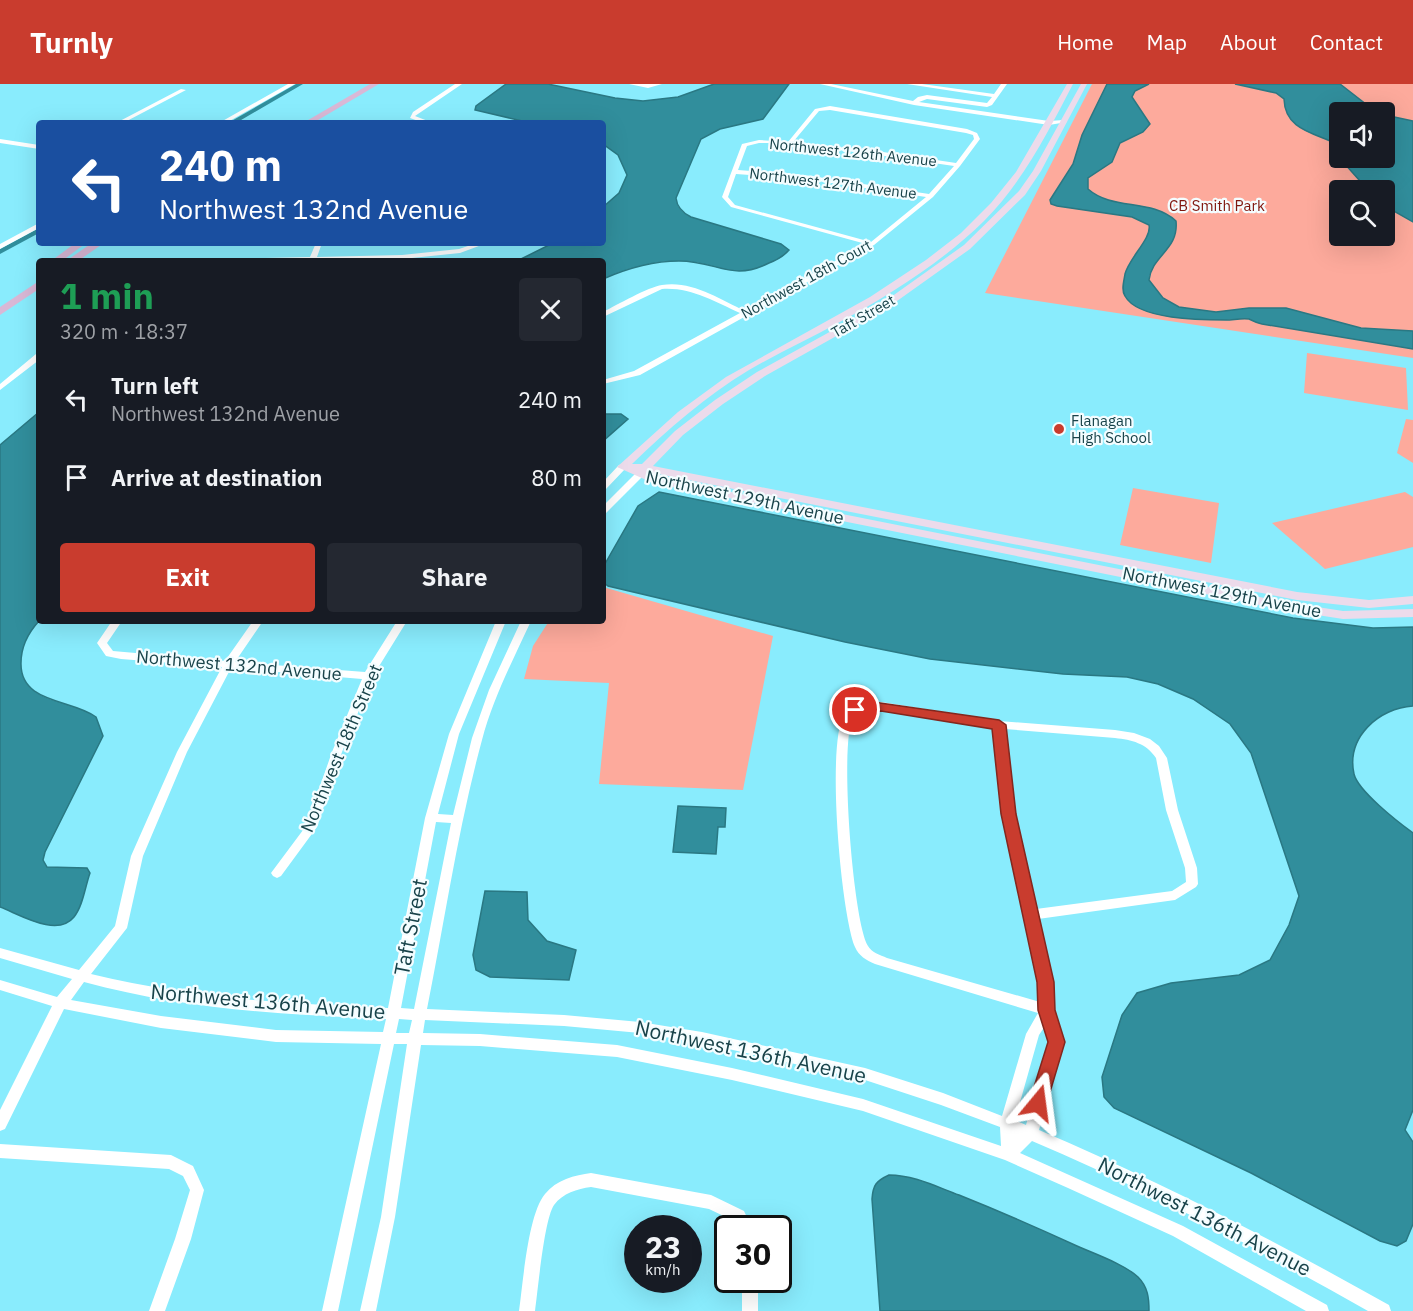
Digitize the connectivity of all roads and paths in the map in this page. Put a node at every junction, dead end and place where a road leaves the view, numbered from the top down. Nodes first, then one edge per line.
1 (292, 84) edge
2 (459, 84) edge
3 (632, 84) edge
4 (659, 84) edge
5 (822, 84) edge
6 (836, 84) edge
7 (910, 84) edge
8 (1004, 84) edge
9 (1070, 84) edge
10 (1084, 84) edge
11 (378, 87) edge
12 (183, 90) dead end
13 (993, 94) dead end
14 (915, 102) junction
15 (125, 120) edge
16 (227, 120) edge
17 (313, 120) edge
18 (327, 120) edge
19 (421, 120) edge
20 (1050, 121) junction
21 (1064, 122) junction
22 (0, 141) edge
23 (789, 144) junction
24 (36, 147) edge
25 (958, 165) junction
26 (734, 172) junction
27 (931, 195) junction
28 (36, 227) edge
29 (872, 244) junction
30 (78, 246) edge
31 (94, 246) edge
32 (475, 246) edge
33 (0, 247) edge
34 (60, 258) edge
35 (76, 258) edge
36 (372, 258) edge
37 (36, 275) edge
38 (36, 286) edge
39 (0, 300) edge
40 (0, 312) edge
41 (745, 313) junction
42 (606, 314) edge
43 (785, 346) junction
44 (798, 352) junction
45 (36, 358) edge
46 (606, 380) edge
47 (0, 388) edge
48 (622, 467) junction
49 (642, 471) junction
50 (606, 484) edge
51 (606, 508) edge
52 (1092, 555) junction
53 (1103, 569) junction
54 (1413, 600) edge
55 (1413, 613) edge
56 (115, 624) edge
57 (256, 624) edge
58 (400, 624) edge
59 (500, 624) edge
60 (525, 624) edge
61 (228, 665) junction
62 (368, 676) junction
63 (472, 688) junction
64 (494, 690) junction
65 (999, 725) junction
66 (431, 818) junction
67 (458, 819) junction
68 (277, 873) dead end
69 (1030, 915) junction
70 (0, 953) edge
71 (81, 977) junction
72 (0, 985) edge
73 (60, 1003) junction
74 (1047, 1010) junction
75 (394, 1013) junction
76 (421, 1014) junction
77 (389, 1037) junction
78 (415, 1038) junction
79 (1007, 1123) junction
80 (0, 1125) edge
81 (1031, 1132) junction
82 (0, 1151) edge
83 (1008, 1155) junction
84 (731, 1215) edge
85 (750, 1293) edge
86 (157, 1311) edge
87 (330, 1311) edge
88 (368, 1311) edge
89 (527, 1311) edge
90 (750, 1311) edge
91 (1321, 1311) edge
92 (1383, 1311) edge

1 - 16 street
2 - 19 street
3 - 4 street
5 - 14 street
6 - 14 street
7 - 13 street
8 - 14 street
9 - 20 street, Taft Street
10 - 21 street, Taft Street
11 - 17 main road
11 - 18 main road
12 - 15 street
14 - 20 street
20 - 21 street
20 - 43 street, Taft Street
21 - 44 street, Taft Street
22 - 24 street
23 - 25 street, Northwest 126th Avenue
23 - 25 street, Northwest 18th Court
23 - 26 street, Northwest 126th Avenue
25 - 27 street, Northwest 18th Court
26 - 27 street, Northwest 127th Avenue
26 - 29 street
27 - 29 street, Northwest 18th Court
28 - 33 street
29 - 41 street, Northwest 18th Court
30 - 34 main road
31 - 35 main road
32 - 36 street
37 - 39 main road
38 - 40 main road
41 - 42 street
41 - 46 street, Northwest 18th Court
43 - 44 street
43 - 48 street, Taft Street
44 - 49 street, Taft Street
45 - 47 street
48 - 49 street, Northwest 129th Avenue
48 - 50 street, Taft Street
49 - 51 street, Taft Street
49 - 52 street, Northwest 129th Avenue
49 - 53 street, Northwest 129th Avenue
52 - 53 street
52 - 54 street, Northwest 129th Avenue
53 - 55 street, Northwest 129th Avenue
56 - 61 street, Northwest 132nd Avenue
57 - 61 street
58 - 62 street, Northwest 18th Street
59 - 63 street, Taft Street
60 - 64 street, Taft Street
61 - 62 street, Northwest 132nd Avenue
61 - 71 street
62 - 68 street, Northwest 18th Street
63 - 64 street
63 - 66 street, Taft Street
64 - 67 street, Taft Street
65 - 69 street
65 - 69 street
65 - 74 street
66 - 67 street
66 - 75 street, Taft Street
67 - 76 street, Taft Street
69 - 74 street
70 - 71 street, Northwest 136th Avenue
71 - 73 street
71 - 75 street, Northwest 136th Avenue
72 - 73 street, Northwest 136th Avenue
73 - 77 street, Northwest 136th Avenue
73 - 80 street
74 - 79 street
74 - 81 street
75 - 76 street, Northwest 136th Avenue
75 - 77 street, Taft Street
76 - 78 street, Taft Street
76 - 79 street, Northwest 136th Avenue
77 - 78 street, Northwest 136th Avenue
77 - 87 street, Taft Street
78 - 83 street, Northwest 136th Avenue
78 - 88 street, Taft Street
79 - 81 street, Northwest 136th Avenue
79 - 83 street
81 - 83 street
81 - 92 street, Northwest 136th Avenue
82 - 86 street
83 - 91 street, Northwest 136th Avenue
84 - 89 street
85 - 90 street

